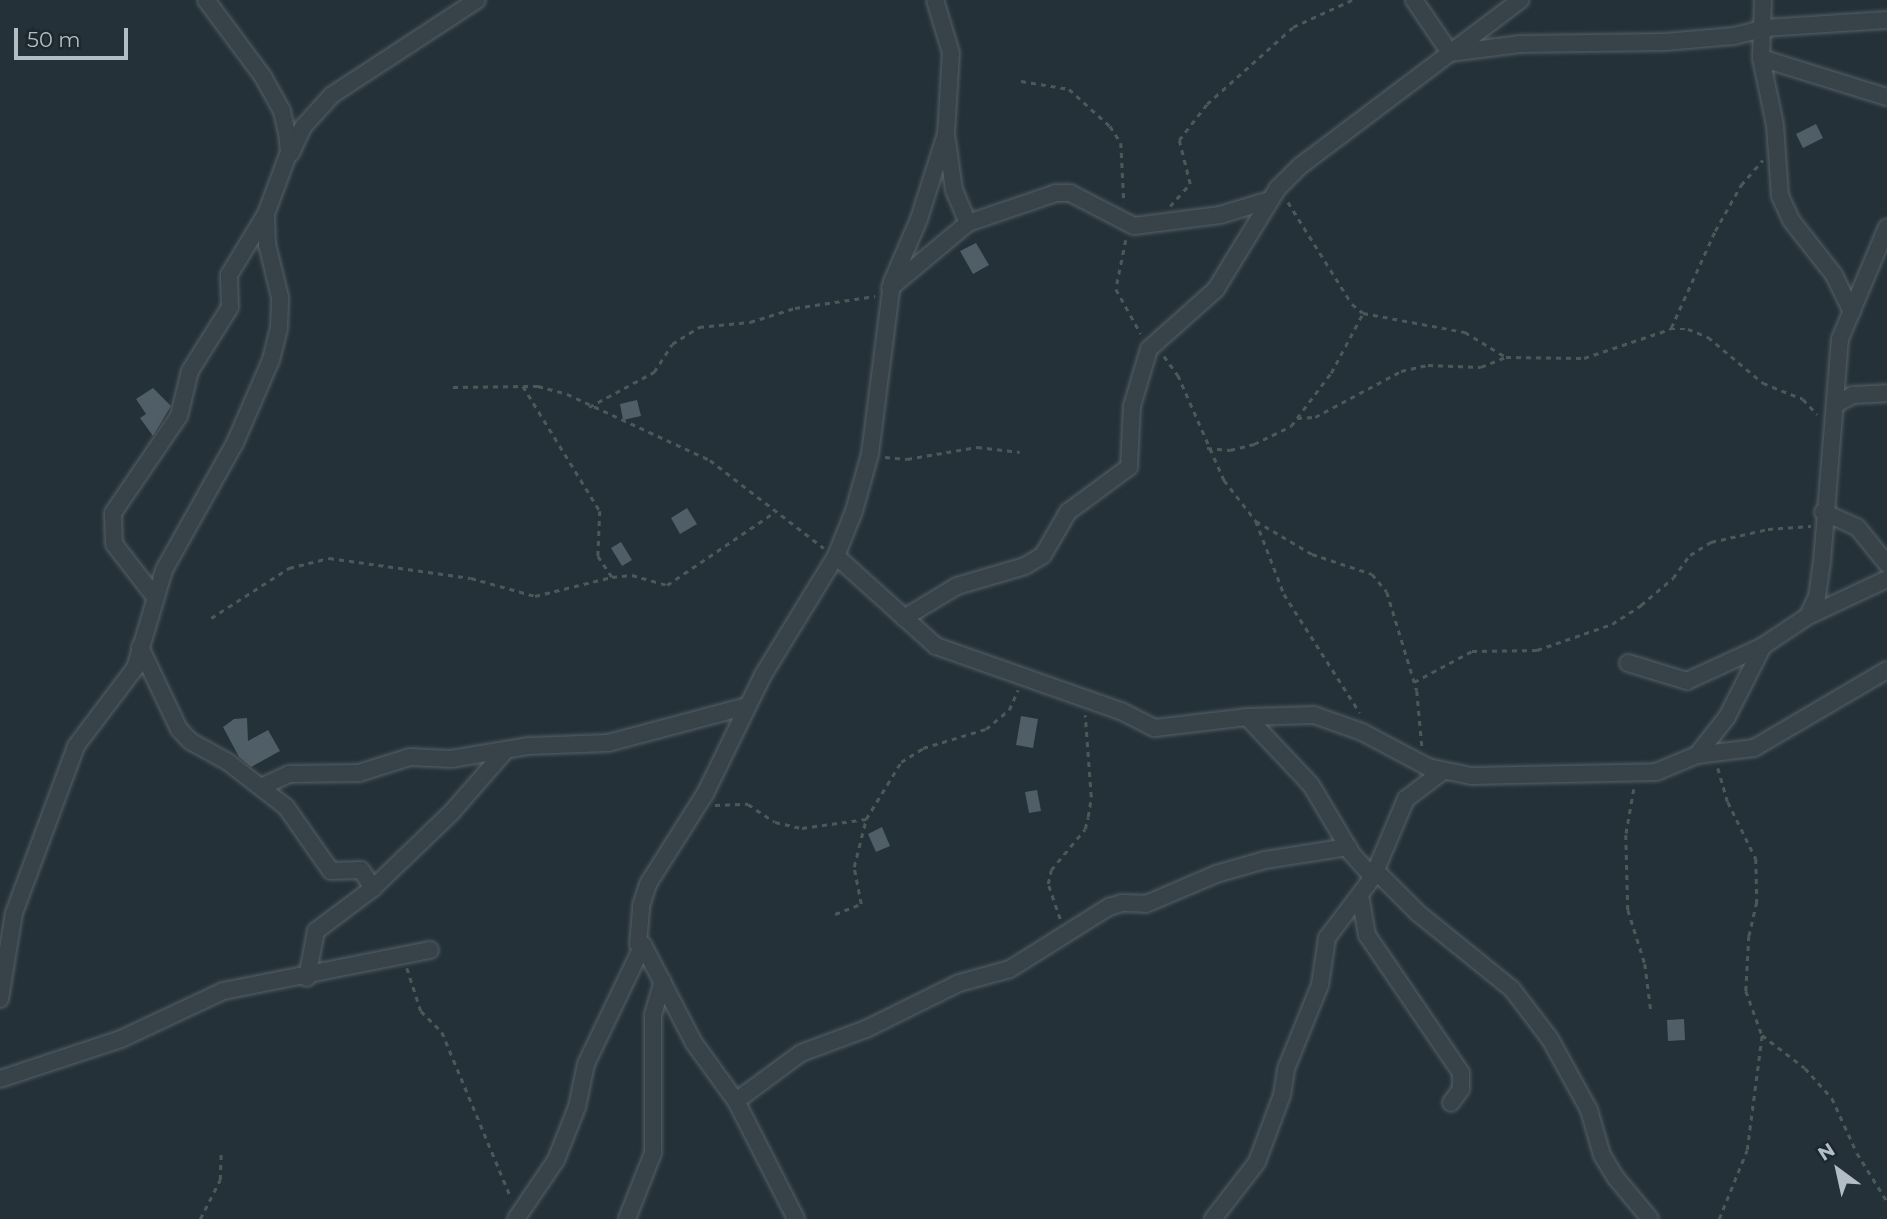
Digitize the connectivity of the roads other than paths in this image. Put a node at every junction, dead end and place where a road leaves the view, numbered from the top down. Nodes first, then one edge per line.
1 (206, 0) edge
2 (477, 0) edge
3 (935, 0) edge
4 (1414, 0) edge
5 (1520, 0) edge
6 (1763, 0) edge
7 (1887, 20) edge
8 (1765, 28) junction
9 (1450, 53) junction
10 (1761, 58) junction
11 (1887, 97) edge
12 (946, 134) junction
13 (282, 167) junction
14 (1266, 201) junction
15 (266, 214) junction
16 (968, 223) junction
17 (1887, 227) edge
18 (890, 292) junction
19 (1852, 312) junction
20 (1887, 393) edge
21 (1838, 403) junction
22 (1822, 519) junction
23 (836, 556) junction
24 (1887, 564) edge
25 (1887, 579) edge
26 (155, 597) junction
27 (1808, 616) junction
28 (904, 618) junction
29 (1763, 646) junction
30 (140, 648) junction
31 (1628, 663) dead end
32 (1887, 670) edge
33 (747, 706) junction
34 (1247, 717) junction
35 (505, 751) junction
36 (1705, 753) junction
37 (1443, 771) junction
38 (261, 787) junction
39 (1348, 847) junction
40 (1375, 874) junction
41 (373, 888) junction
42 (1360, 895) junction
43 (643, 945) junction
44 (430, 950) dead end
45 (307, 978) junction
46 (663, 981) junction
47 (0, 999) edge
48 (0, 1079) edge
49 (736, 1101) junction
50 (1451, 1103) dead end
51 (517, 1219) edge
52 (627, 1219) edge
53 (796, 1219) edge
54 (1213, 1219) edge
55 (1650, 1219) edge

1 - 13 street
2 - 13 street
3 - 12 street
4 - 9 street
5 - 9 street
6 - 8 street
7 - 8 street
8 - 9 street
8 - 10 street
9 - 14 street
10 - 11 street
10 - 19 street
12 - 16 street
12 - 18 street
13 - 15 street
14 - 16 street
14 - 28 street
15 - 26 street
15 - 26 street
16 - 18 street
17 - 19 street
18 - 23 street
19 - 21 street
20 - 21 street
21 - 22 street
22 - 24 street
22 - 27 street
23 - 28 street
23 - 33 street
25 - 27 street
26 - 30 street
27 - 29 street
28 - 34 street
29 - 31 street
29 - 36 street
30 - 38 street
30 - 47 street
32 - 36 street
33 - 35 street
33 - 43 street
34 - 37 street
34 - 39 street
35 - 38 street
35 - 41 street
36 - 37 street
37 - 40 street
38 - 41 street
39 - 40 street
39 - 49 street
40 - 42 street
40 - 55 street
41 - 45 street
42 - 50 street
42 - 54 street
43 - 46 street
43 - 51 street
44 - 45 street
45 - 48 street
46 - 49 street
46 - 52 street
49 - 53 street

